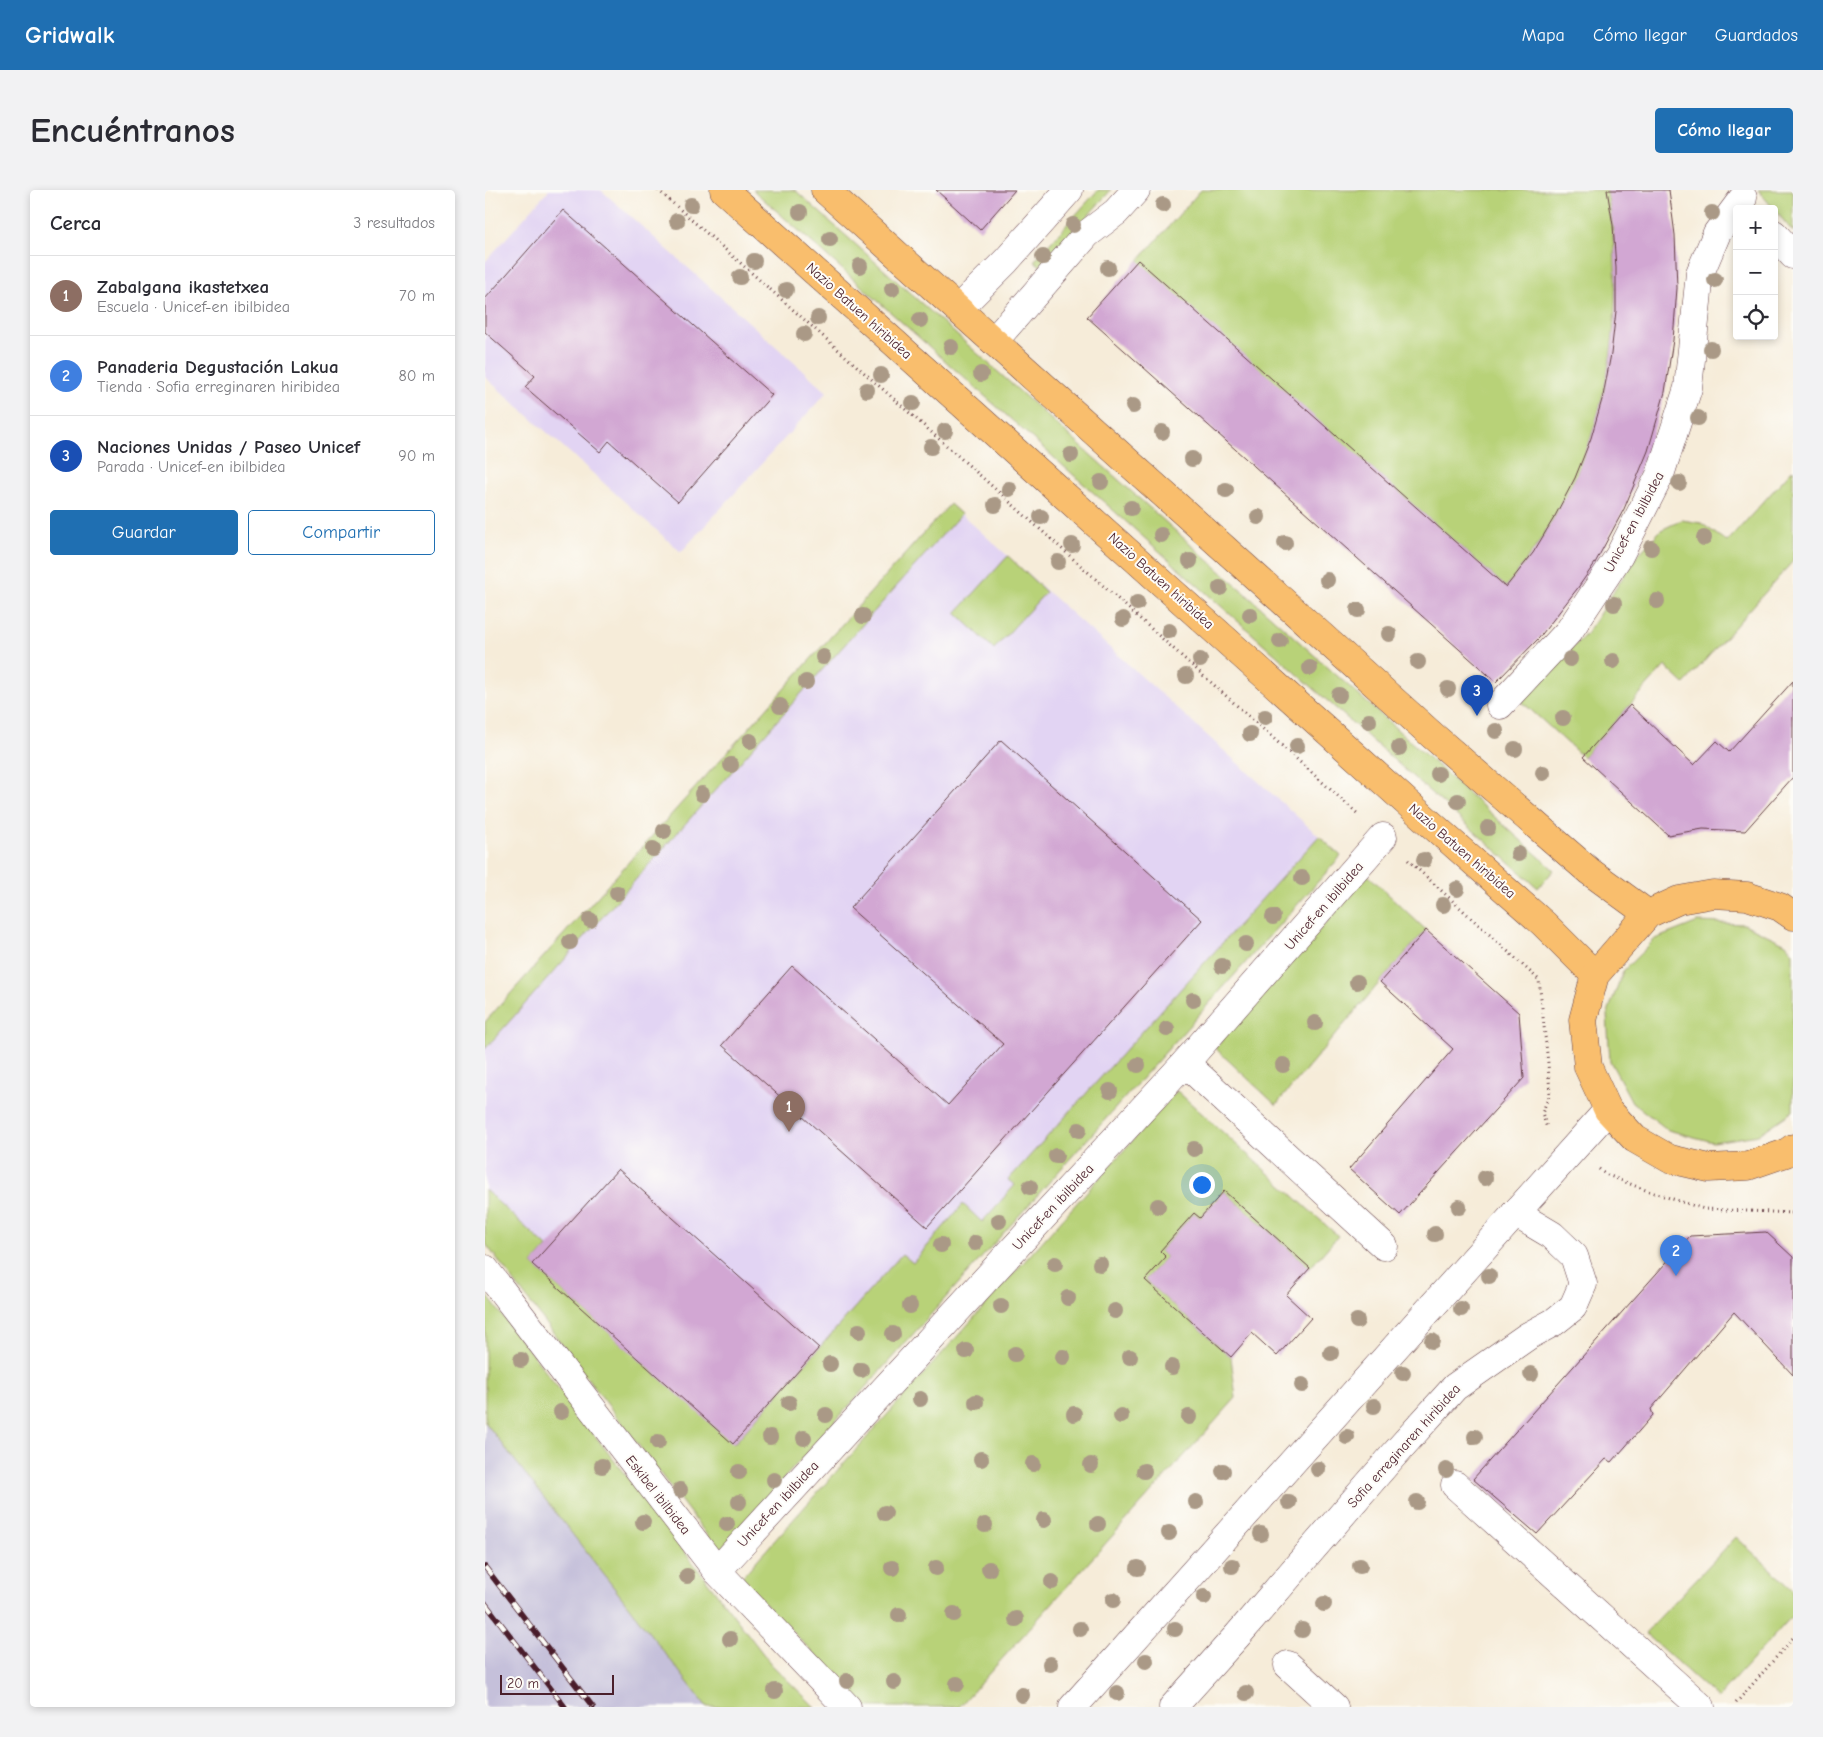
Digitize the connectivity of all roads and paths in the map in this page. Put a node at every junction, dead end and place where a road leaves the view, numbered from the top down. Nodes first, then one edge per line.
1 (658, 190) edge
2 (724, 190) edge
3 (825, 190) edge
4 (1069, 190) edge
5 (1135, 190) edge
6 (1744, 199) edge
7 (1778, 238) edge
8 (1793, 255) edge
9 (958, 309) junction
10 (994, 341) junction
11 (1500, 705) dead end
12 (1383, 837) junction
13 (1789, 905) edge
14 (1648, 914) junction
15 (1595, 975) junction
16 (1185, 1063) junction
17 (1608, 1110) junction
18 (1573, 1149) junction
19 (1791, 1153) edge
20 (1793, 1212) edge
21 (1515, 1213) junction
22 (1384, 1246) dead end
23 (485, 1269) edge
24 (1455, 1485) dead end
25 (717, 1571) junction
26 (1793, 1638) edge
27 (1288, 1664) dead end
28 (847, 1707) edge
29 (1073, 1707) edge
30 (1173, 1707) edge
31 (1334, 1707) edge
32 (1701, 1707) edge
33 (1732, 1707) edge

1 - 12 path
2 - 15 main road, Nazio Batuen hiribidea
3 - 9 main road
4 - 9 street
5 - 10 street
6 - 11 street, Unicef-en ibilbidea
7 - 8 street
9 - 10 main road
10 - 14 main road
12 - 16 street, Unicef-en ibilbidea
12 - 18 path
13 - 14 main road
14 - 15 main road
15 - 17 main road
16 - 22 street
16 - 25 street, Unicef-en ibilbidea
17 - 18 street
17 - 19 main road
18 - 20 path
18 - 21 street
21 - 29 street
21 - 30 street, Sofia erreginaren hiribidea
23 - 25 street, Eskibel ibilbidea
24 - 32 street
25 - 28 street, Eskibel ibilbidea
26 - 33 path
27 - 31 street

